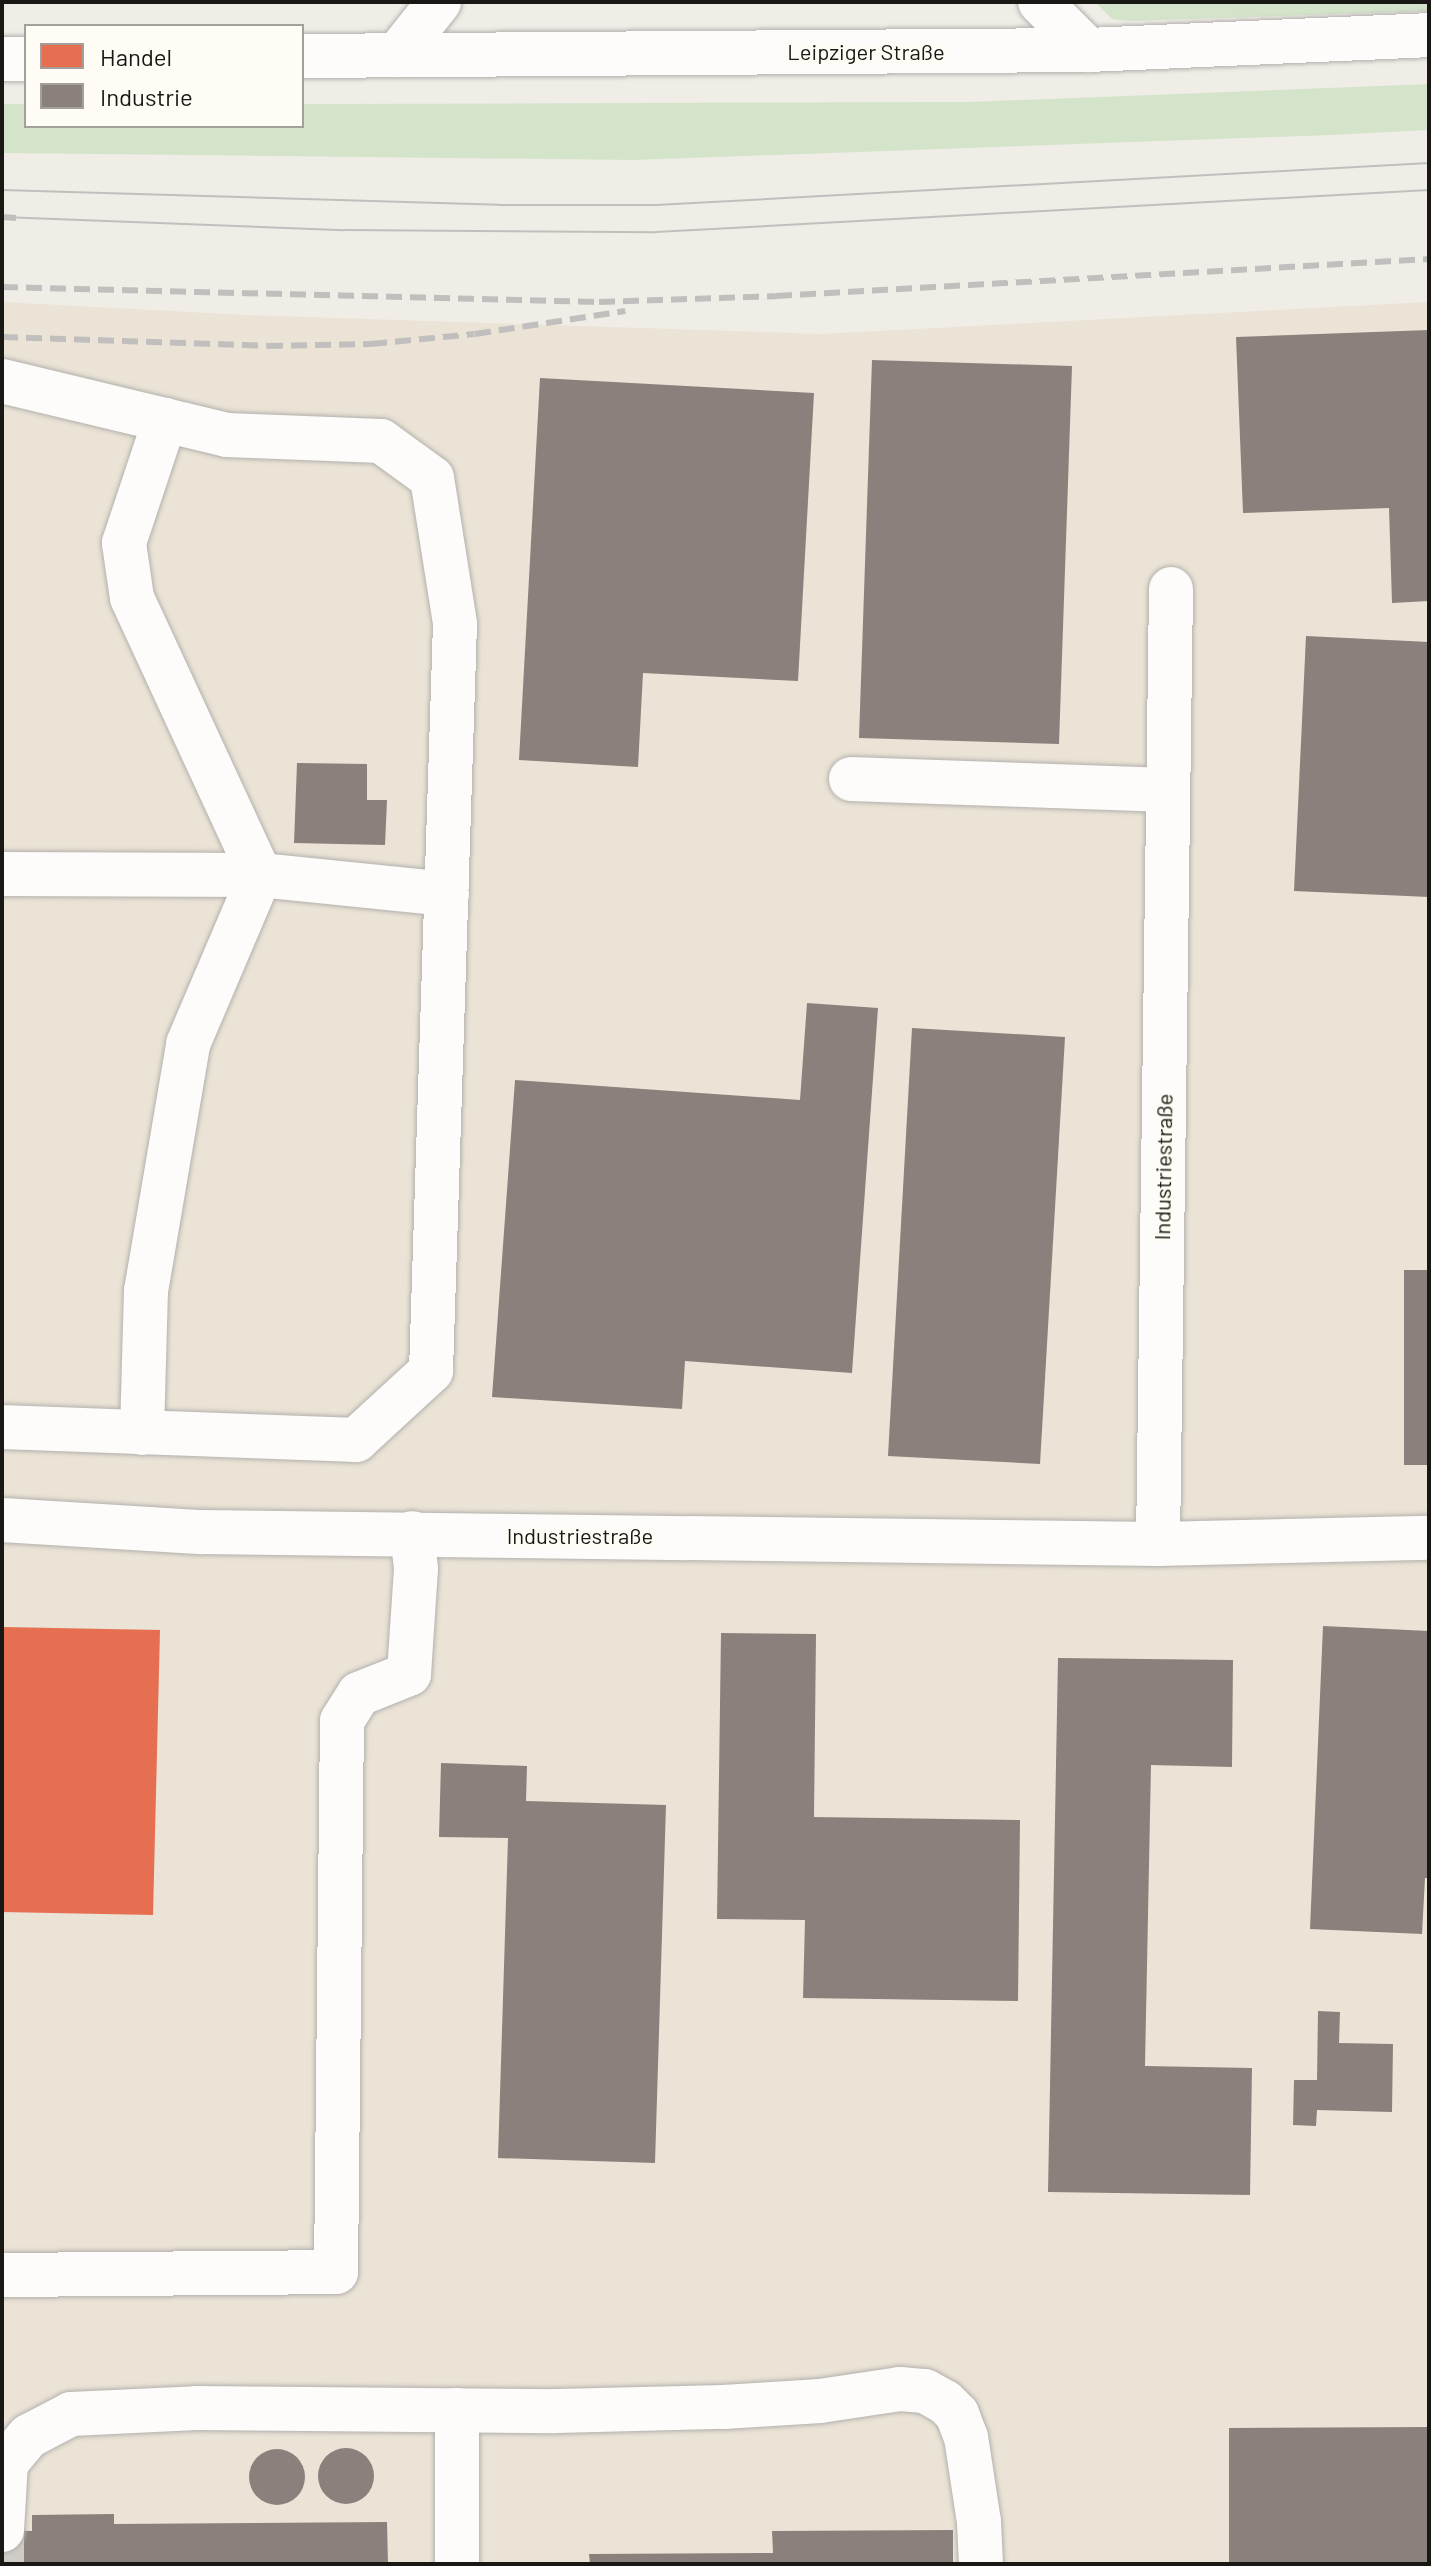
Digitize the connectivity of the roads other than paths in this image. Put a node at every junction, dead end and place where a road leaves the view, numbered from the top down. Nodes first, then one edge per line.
1 (439, 2) edge
2 (1040, 2) edge
3 (1429, 35) edge
4 (1088, 50) junction
5 (397, 55) junction
6 (304, 56) edge
7 (2, 59) edge
8 (24, 59) edge
9 (2, 381) edge
10 (165, 420) junction
11 (1171, 589) dead end
12 (851, 779) dead end
13 (1168, 790) junction
14 (2, 874) edge
15 (260, 875) junction
16 (447, 894) junction
17 (2, 1427) edge
18 (142, 1433) junction
19 (2, 1520) edge
20 (412, 1533) junction
21 (1429, 1538) edge
22 (1158, 1544) junction
23 (2, 2275) edge
24 (457, 2410) junction
25 (2, 2530) edge
26 (457, 2564) edge
27 (981, 2564) edge

1 - 5 street
2 - 4 street
3 - 4 street, Leipziger Straße
4 - 5 street, Leipziger Straße
5 - 6 street, Leipziger Straße
7 - 8 street
9 - 10 street
10 - 15 street
10 - 16 street
11 - 13 street, Industriestraße
12 - 13 street
13 - 22 street, Industriestraße
14 - 15 street
15 - 16 street
15 - 18 street
16 - 18 street
17 - 18 street
19 - 20 street, Industriestraße
20 - 22 street, Industriestraße
20 - 23 street
21 - 22 street, Industriestraße
24 - 25 street
24 - 26 street
24 - 27 street

